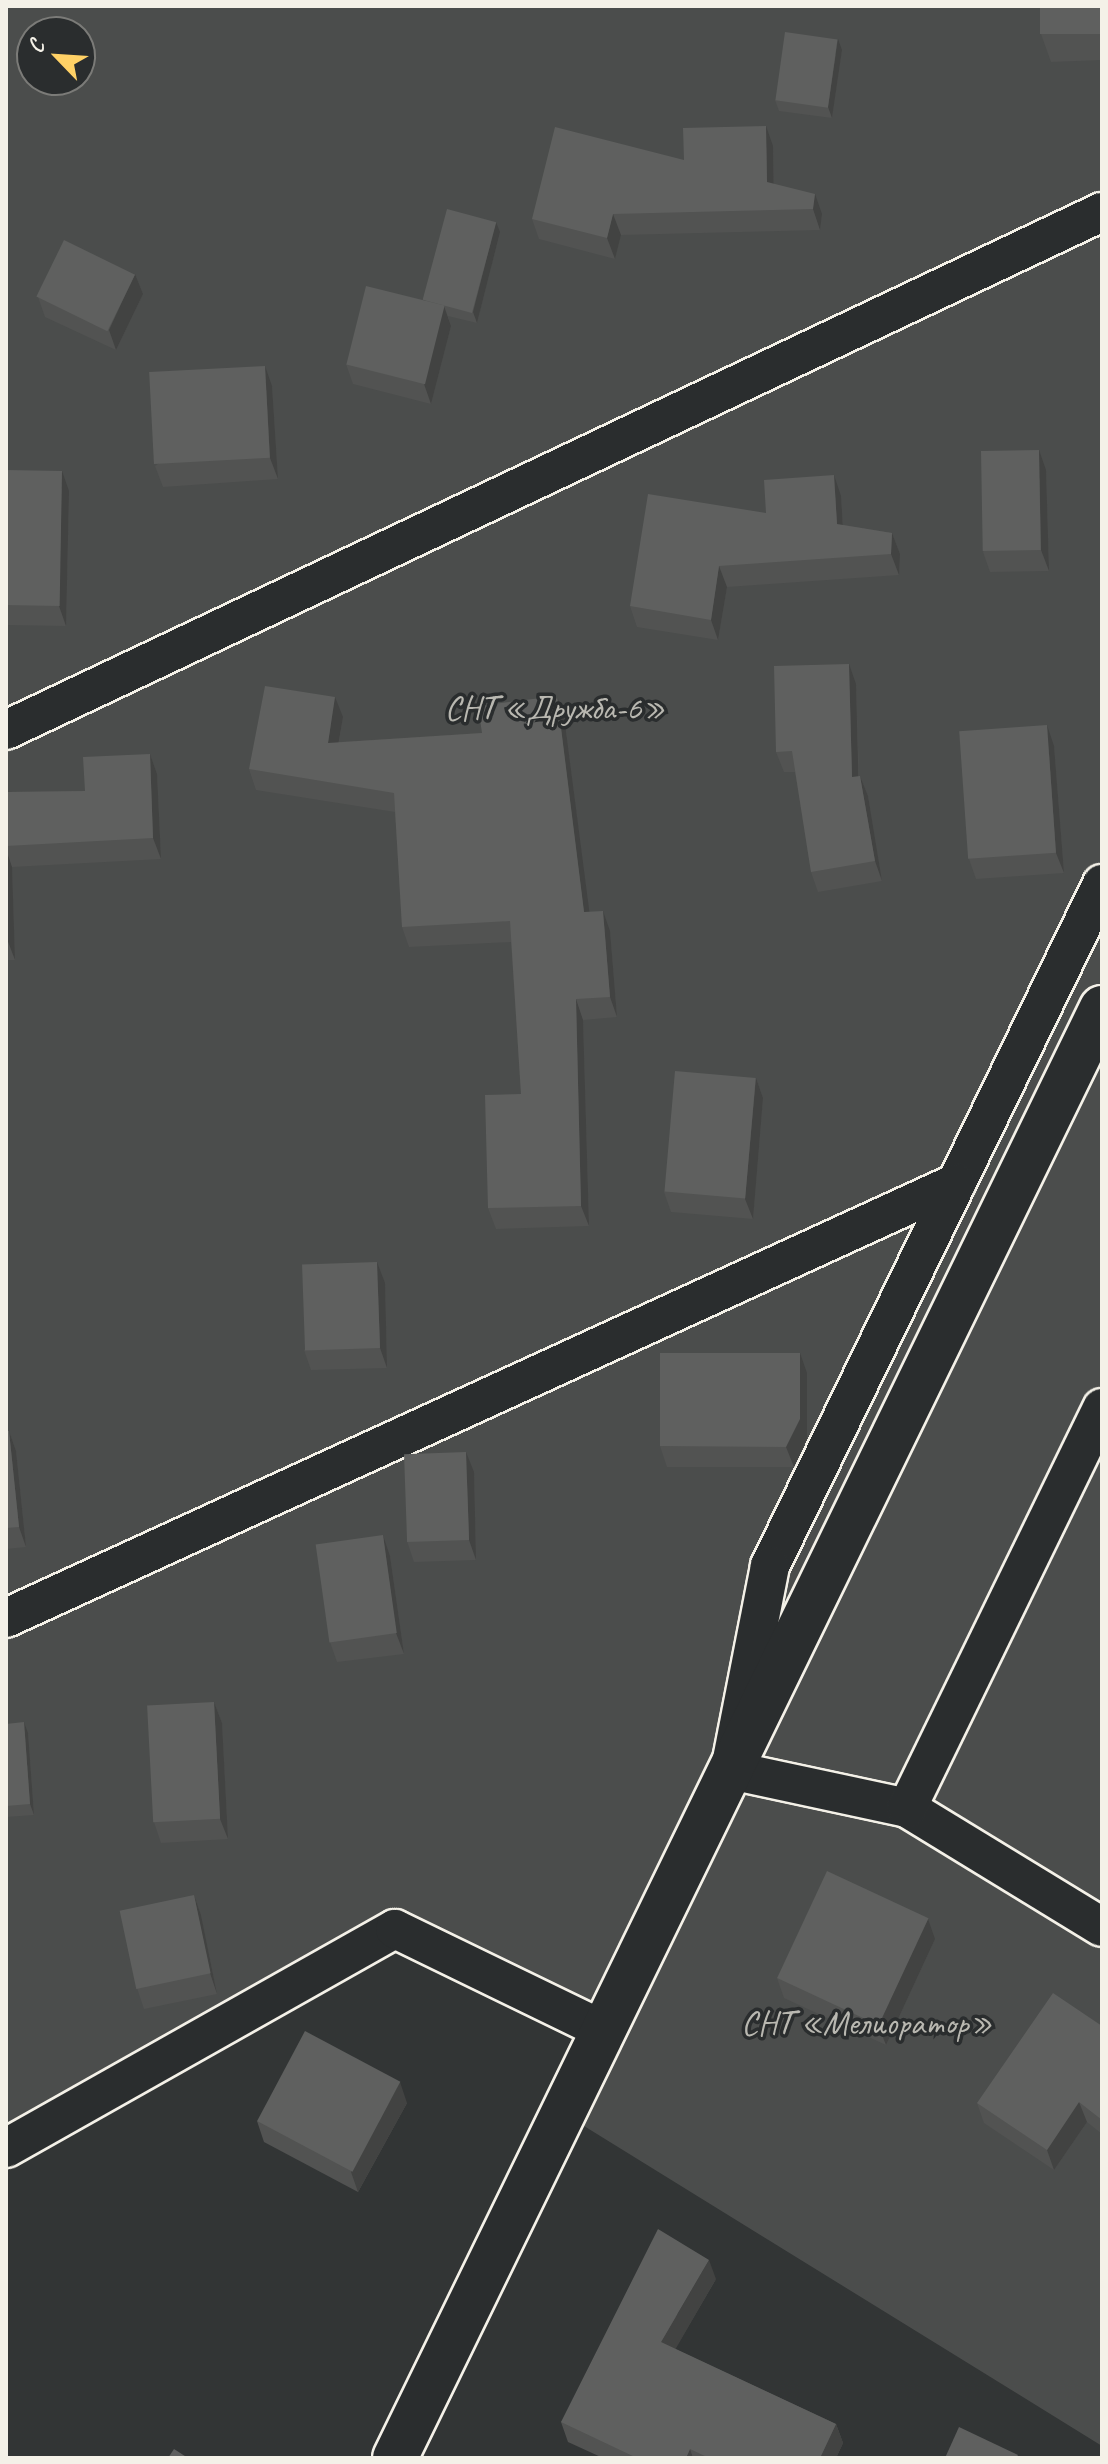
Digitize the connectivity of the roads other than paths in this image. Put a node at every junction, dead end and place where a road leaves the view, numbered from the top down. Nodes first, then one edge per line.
1 (1102, 212) edge
2 (6, 730) edge
3 (1102, 884) edge
4 (1102, 1008) edge
5 (956, 1183) junction
6 (1102, 1408) edge
7 (6, 1618) edge
8 (730, 1770) junction
9 (907, 1808) junction
10 (1102, 1927) edge
11 (603, 2030) junction
12 (6, 2148) edge
13 (395, 2458) edge

1 - 2 lane
3 - 5 lane
4 - 8 street
5 - 7 lane
5 - 8 lane
6 - 9 lane
8 - 9 lane
8 - 11 street
9 - 10 lane
11 - 12 lane
11 - 13 street

